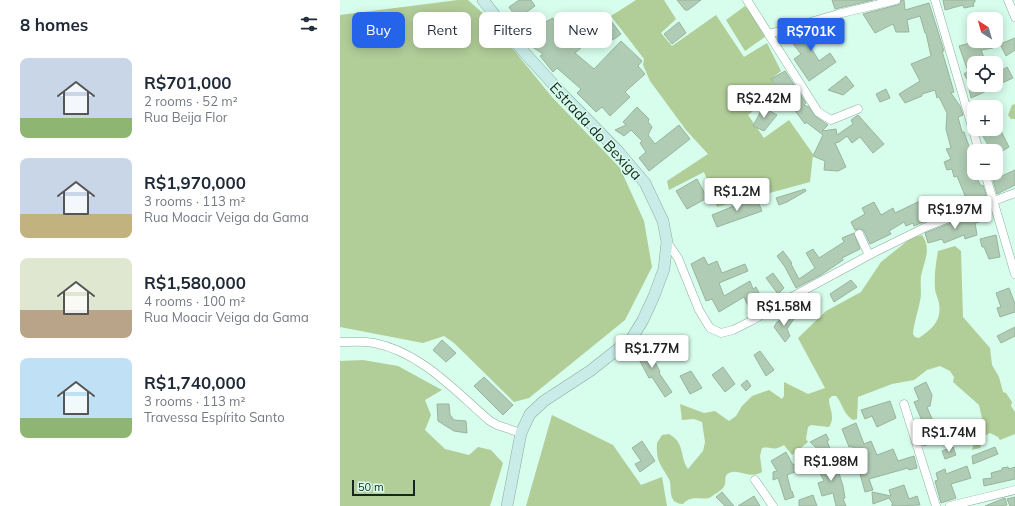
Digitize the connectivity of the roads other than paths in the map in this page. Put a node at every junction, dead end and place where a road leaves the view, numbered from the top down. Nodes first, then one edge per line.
1 (747, 0) edge
2 (896, 0) edge
3 (934, 0) edge
4 (1008, 0) edge
5 (481, 1) edge
6 (1015, 17) edge
7 (770, 34) junction
8 (858, 109) dead end
9 (977, 144) edge
10 (987, 180) edge
11 (1015, 193) edge
12 (994, 201) junction
13 (859, 234) dead end
14 (667, 242) junction
15 (869, 255) junction
16 (1015, 271) edge
17 (340, 342) edge
18 (904, 404) dead end
19 (521, 433) junction
20 (755, 480) dead end
21 (1015, 490) edge
22 (507, 506) edge
23 (773, 506) edge
24 (936, 506) edge
25 (950, 506) edge

1 - 7 street
2 - 7 street
3 - 9 street
4 - 6 street
5 - 14 street, Estrada do Bexiga
7 - 8 street
10 - 12 street
11 - 12 street
12 - 15 street
12 - 16 street
13 - 15 street
14 - 15 street
14 - 19 street, Estrada do Bexiga
17 - 19 street
18 - 24 street
19 - 22 street, Estrada do Bexiga
20 - 23 street
21 - 25 street

